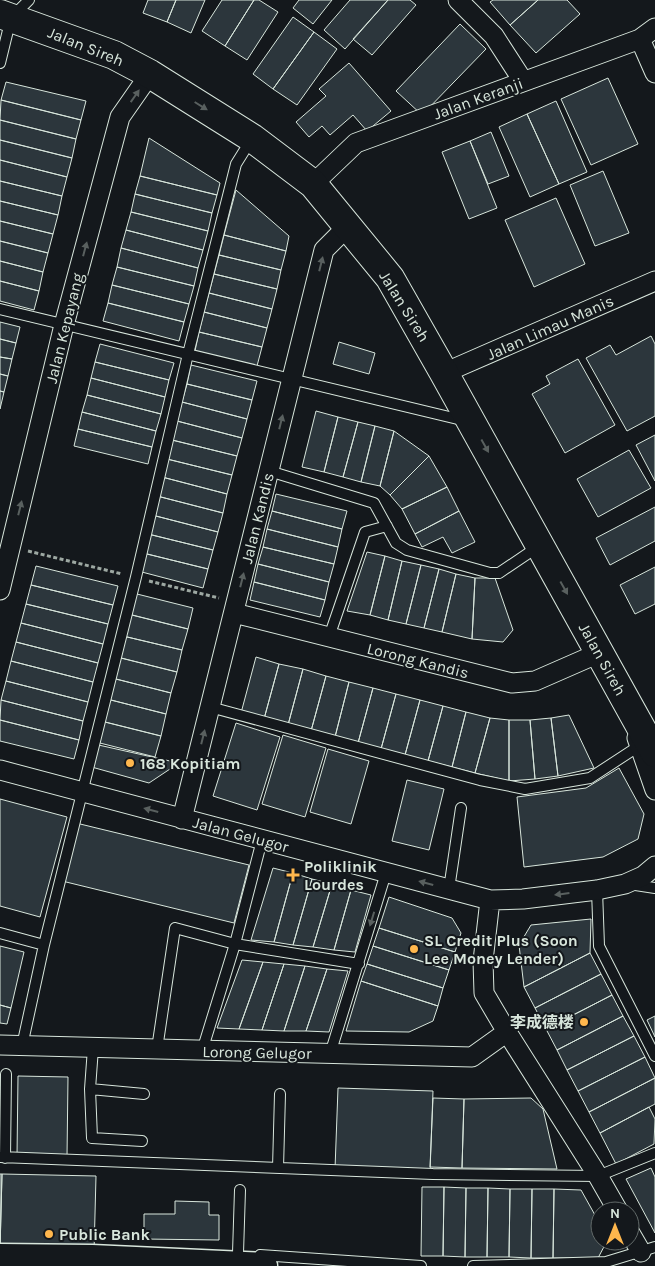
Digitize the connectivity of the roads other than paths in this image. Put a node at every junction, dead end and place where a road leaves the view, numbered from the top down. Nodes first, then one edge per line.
1 (458, 0) edge
2 (13, 11) edge
3 (648, 33) edge
4 (0, 63) edge
5 (655, 73) edge
6 (150, 74) junction
7 (523, 81) junction
8 (252, 138) junction
9 (313, 184) junction
10 (348, 226) junction
11 (654, 283) edge
12 (0, 309) edge
13 (64, 325) junction
14 (188, 354) junction
15 (444, 373) junction
16 (292, 379) junction
17 (472, 423) junction
18 (269, 471) junction
19 (387, 526) junction
20 (5, 545) edge
21 (540, 545) junction
22 (0, 590) edge
23 (234, 613) junction
24 (329, 637) junction
25 (599, 653) junction
26 (210, 707) junction
27 (647, 749) edge
28 (0, 770) edge
29 (655, 790) edge
30 (82, 792) junction
31 (461, 808) dead end
32 (182, 819) junction
33 (262, 840) junction
34 (386, 873) junction
35 (652, 876) edge
36 (449, 889) junction
37 (597, 890) junction
38 (490, 900) junction
39 (0, 933) edge
40 (44, 944) junction
41 (235, 944) junction
42 (359, 964) junction
43 (507, 1032) junction
44 (0, 1046) edge
45 (22, 1046) junction
46 (93, 1048) junction
47 (157, 1049) junction
48 (202, 1050) junction
49 (330, 1054) junction
50 (655, 1056) edge
51 (6, 1074) dead end
52 (90, 1089) junction
53 (144, 1094) dead end
54 (280, 1094) dead end
55 (142, 1141) dead end
56 (655, 1153) edge
57 (3, 1158) edge
58 (278, 1168) junction
59 (598, 1176) junction
60 (240, 1190) dead end
61 (612, 1201) edge
62 (117, 1250) dead end
63 (648, 1250) edge
64 (0, 1257) edge
65 (92, 1258) junction
66 (243, 1259) edge
67 (422, 1266) edge
68 (473, 1266) edge

1 - 7 street
2 - 4 lane
2 - 6 highway, Jalan Sireh
3 - 5 street
3 - 7 street, Jalan Keranji
6 -> 8 highway, Jalan Sireh
13 -> 6 street, Jalan Kepayang
7 - 9 street, Jalan Keranji
8 - 9 highway, Jalan Sireh
8 - 14 lane
9 - 10 highway, Jalan Sireh
10 - 15 highway, Jalan Sireh
16 -> 10 street, Jalan Kandis
11 - 15 street, Jalan Limau Manis
12 - 13 lane
13 - 14 lane
20 -> 13 street, Jalan Kepayang
14 - 16 lane
14 - 30 lane
15 - 17 highway, Jalan Sireh
16 - 17 lane
18 -> 16 street, Jalan Kandis
17 -> 21 highway, Jalan Sireh
18 - 19 lane
23 -> 18 street, Jalan Kandis
19 - 21 lane
19 - 24 lane
20 - 22 street, Jalan Kepayang
21 -> 25 highway, Jalan Sireh
23 - 24 street, Lorong Kandis
23 - 26 street, Jalan Kandis
24 - 25 street, Lorong Kandis
25 - 27 highway, Jalan Sireh
26 - 27 lane
32 -> 26 street, Jalan Kandis
27 - 29 street
28 - 30 street, Jalan Gelugor
32 -> 30 street, Jalan Gelugor
30 - 40 lane
31 - 36 lane
32 - 33 street, Jalan Gelugor
33 - 34 street, Jalan Gelugor
33 - 41 lane
36 -> 34 street, Jalan Gelugor
34 -> 42 lane
35 - 37 street, Jalan Gelugor
36 - 38 street, Jalan Gelugor
37 -> 38 street, Jalan Gelugor
37 - 50 lane
38 - 43 street
39 - 40 lane
40 - 45 lane
41 - 42 lane
41 - 47 lane
41 - 48 lane
42 - 49 lane
43 - 49 street, Lorong Gelugor
43 - 59 street
44 - 45 street, Lorong Gelugor
45 - 46 street, Lorong Gelugor
46 - 47 street, Lorong Gelugor
46 - 52 lane
47 - 48 street, Lorong Gelugor
48 - 49 street, Lorong Gelugor
51 - 57 lane
52 - 53 lane
52 - 55 lane
54 - 58 lane
56 - 59 lane
57 - 58 lane
58 - 59 lane
59 - 61 street
60 - 66 lane
62 - 65 lane
63 - 68 lane
64 - 65 main road
65 - 66 main road
66 - 67 lane

